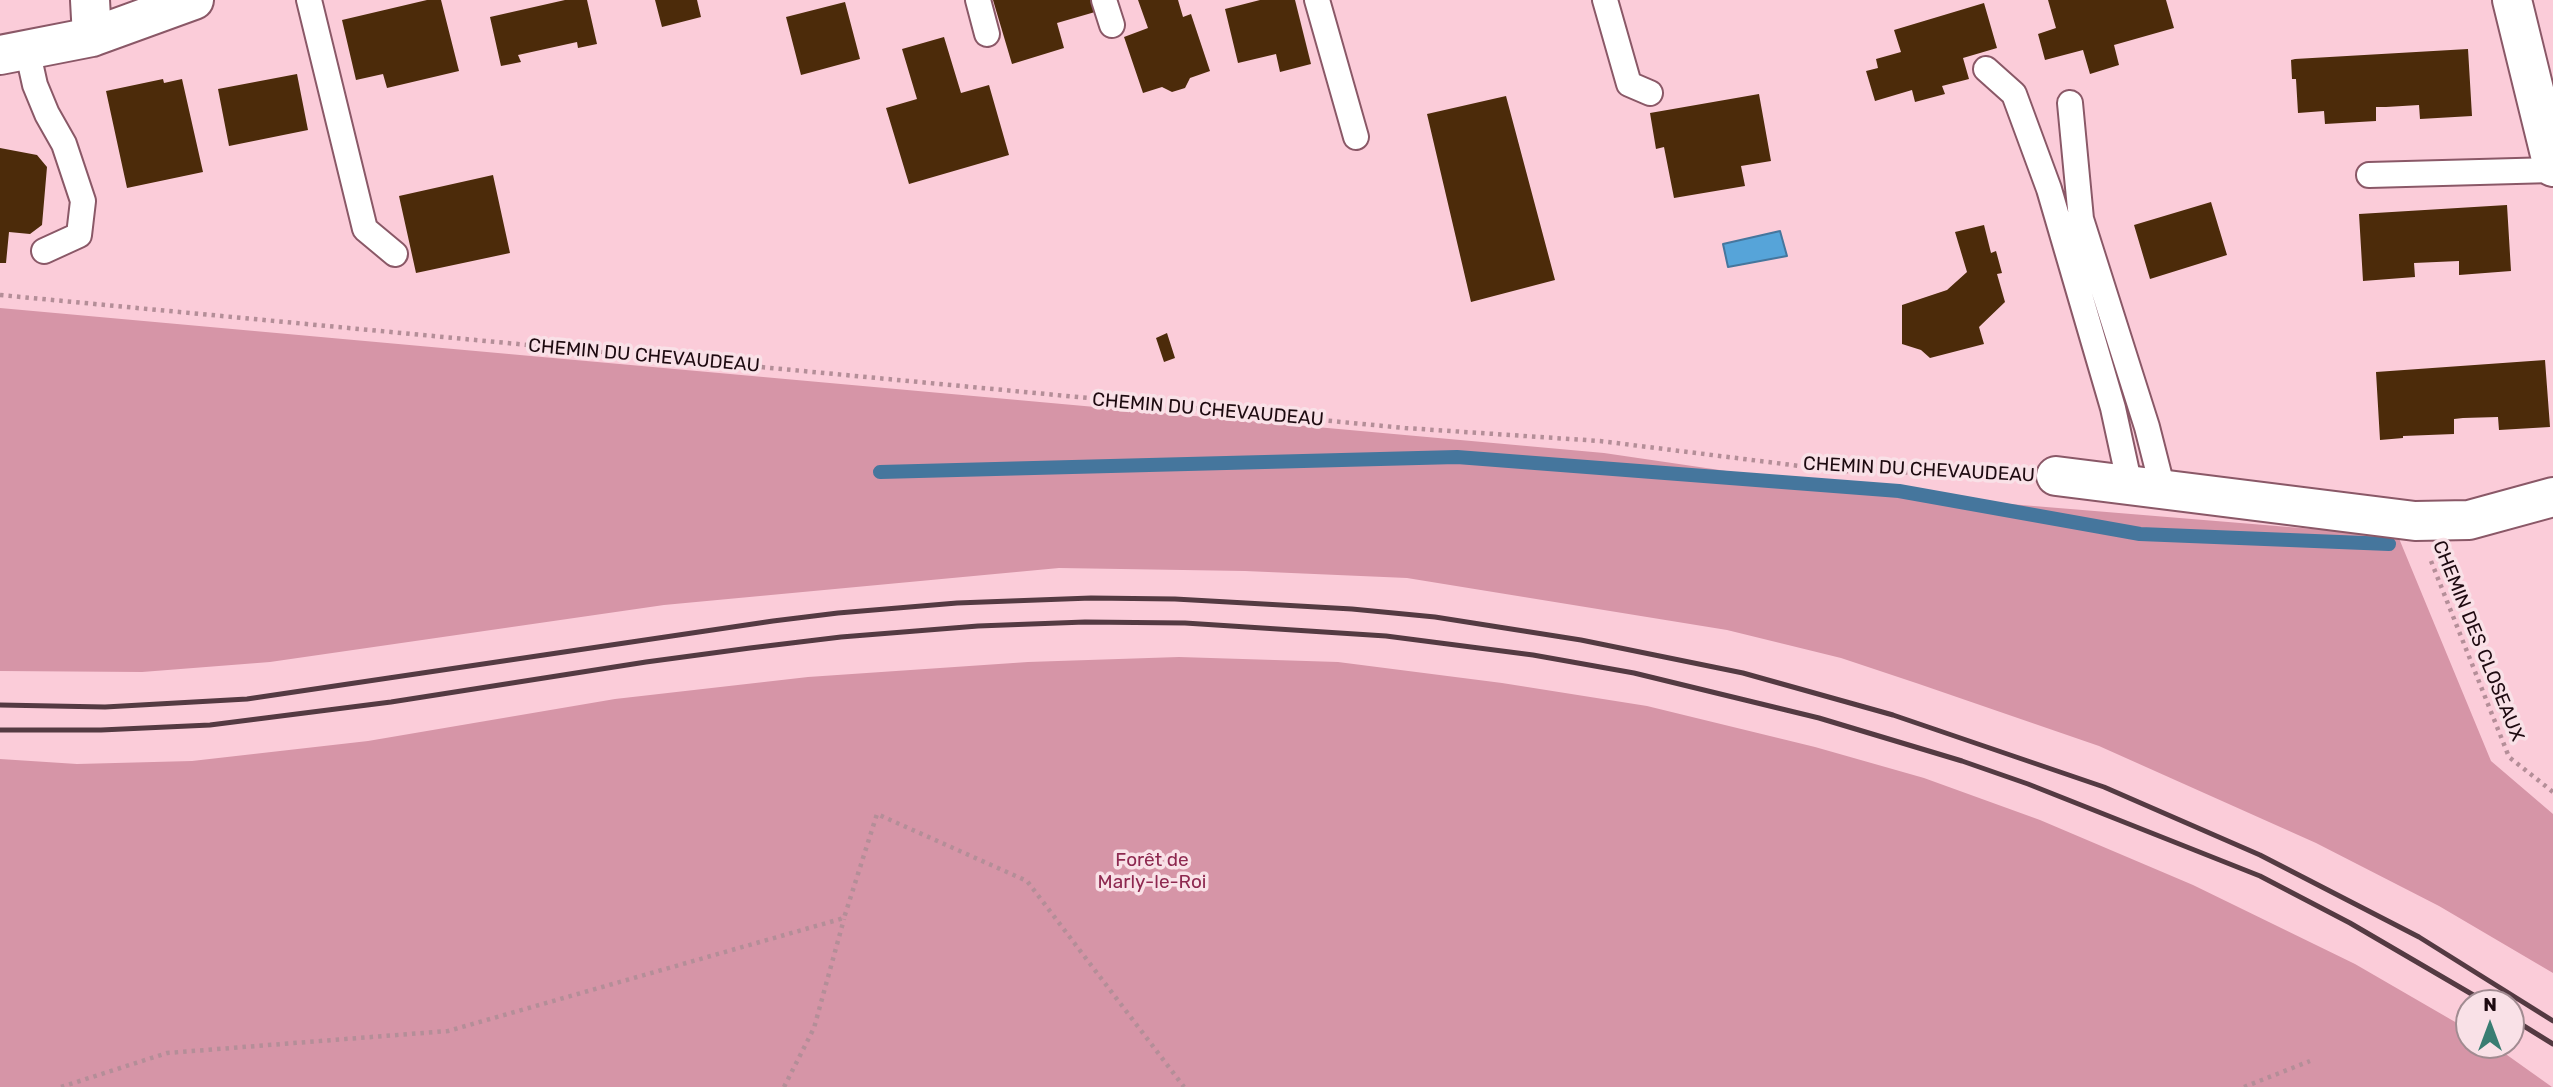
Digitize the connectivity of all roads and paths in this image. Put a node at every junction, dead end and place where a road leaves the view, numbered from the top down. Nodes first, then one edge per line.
1 (194, 0) edge
2 (309, 0) edge
3 (978, 0) edge
4 (1104, 0) edge
5 (1317, 0) edge
6 (1605, 0) edge
7 (2512, 0) edge
8 (91, 18) edge
9 (1112, 25) dead end
10 (987, 34) dead end
11 (14, 52) edge
12 (1986, 69) dead end
13 (1650, 93) dead end
14 (2070, 103) dead end
15 (1356, 137) dead end
16 (2553, 169) edge
17 (2369, 175) dead end
18 (44, 251) dead end
19 (395, 254) dead end
20 (0, 295) edge
21 (2056, 477) joint
22 (2146, 488) junction
23 (2553, 497) edge
24 (2416, 522) junction
25 (2553, 792) edge
26 (844, 919) junction
27 (2310, 1061) dead end
28 (61, 1087) edge
29 (784, 1087) edge
30 (1184, 1087) edge
31 (2244, 1087) edge

1 - 8 street
2 - 19 lane
3 - 10 lane
4 - 9 lane
5 - 15 lane
6 - 13 lane
7 - 16 street
8 - 11 street
11 - 18 lane
12 - 22 lane
14 - 22 lane
16 - 17 lane
20 - 21 path, CHEMIN DU CHEVAUDEAU
21 - 22 street, CHEMIN DU CHEVAUDEAU
22 - 24 street, CHEMIN DU CHEVAUDEAU
23 - 24 street, CHEMIN DU CHEVAUDEAU
24 - 25 path, CHEMIN DES CLOSEAUX
26 - 28 path
26 - 29 path
26 - 30 path
27 - 31 path

